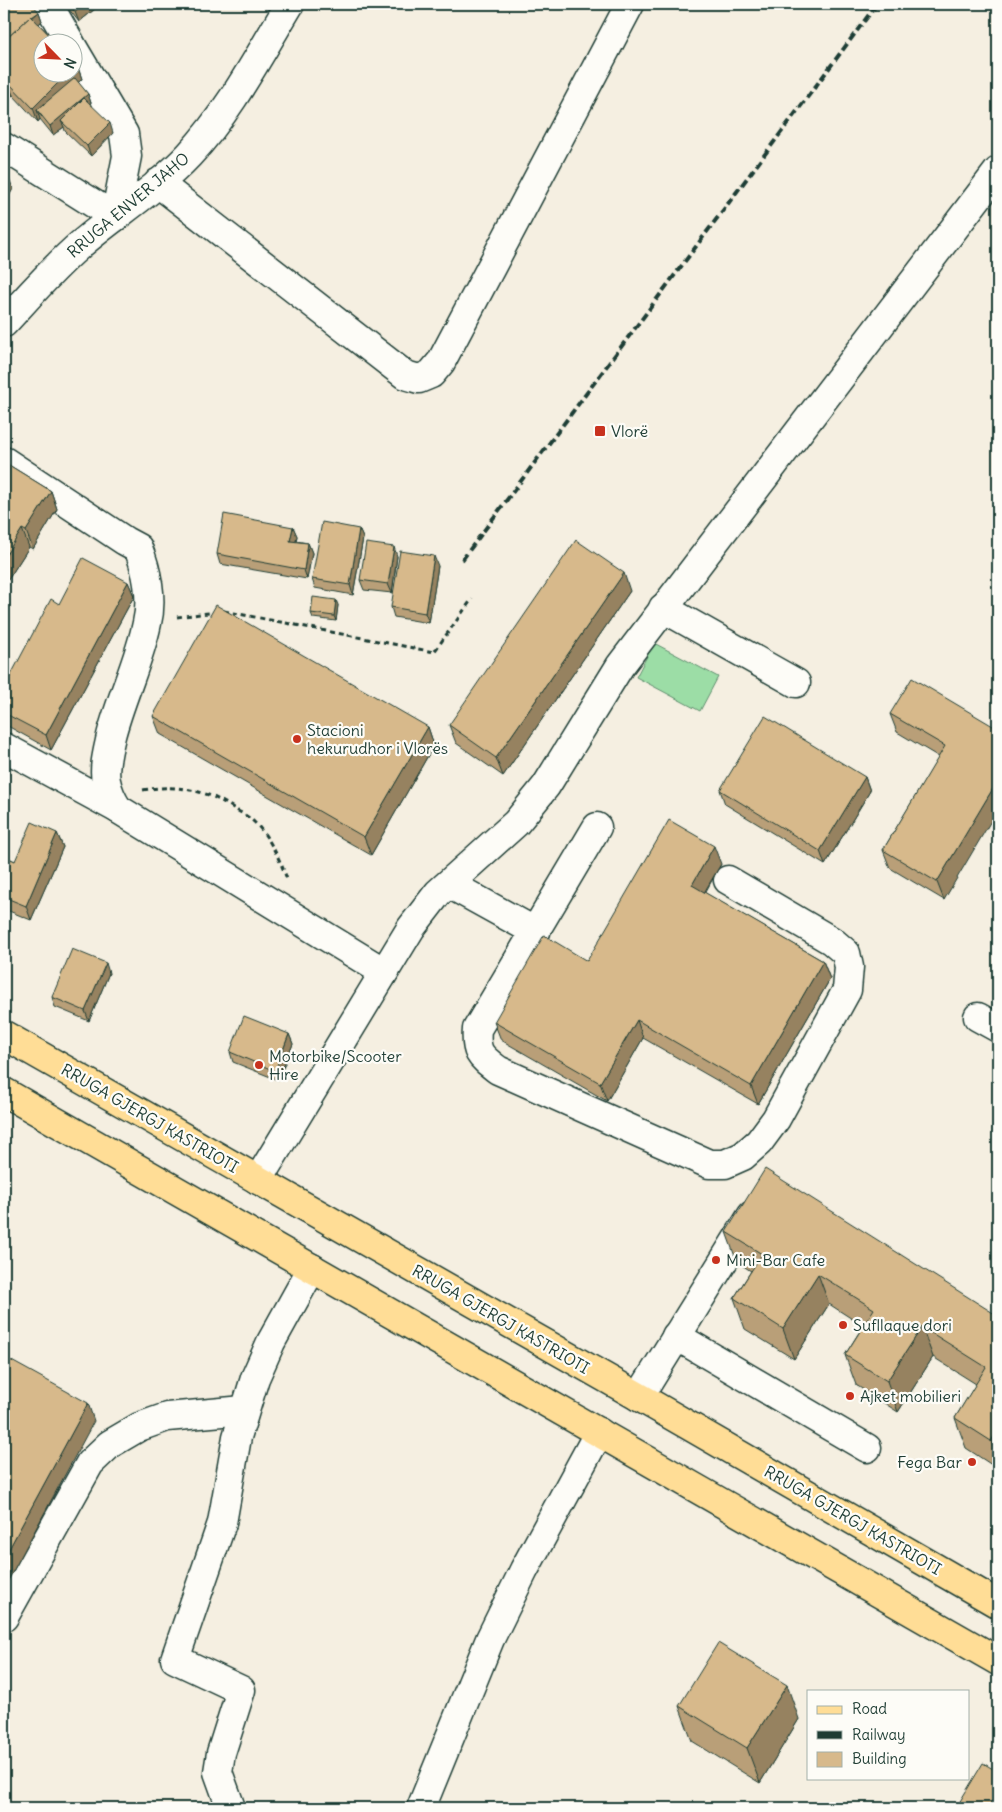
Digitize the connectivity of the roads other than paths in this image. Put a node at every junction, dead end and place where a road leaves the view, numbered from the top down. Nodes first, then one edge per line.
1 (48, 4) edge
2 (290, 4) edge
3 (630, 4) edge
4 (64, 32) edge
5 (82, 63) edge
6 (4, 147) edge
7 (998, 171) edge
8 (158, 183) junction
9 (115, 217) junction
10 (4, 323) edge
11 (4, 461) edge
12 (663, 608) junction
13 (796, 683) dead end
14 (4, 747) edge
15 (114, 804) junction
16 (597, 827) dead end
17 (728, 880) dead end
18 (449, 884) junction
19 (536, 932) junction
20 (384, 972) junction
21 (4, 1035) edge
22 (4, 1092) edge
23 (258, 1180) junction
24 (767, 1194) edge
25 (312, 1268) junction
26 (676, 1336) junction
27 (639, 1397) junction
28 (244, 1410) junction
29 (599, 1432) junction
30 (867, 1448) dead end
31 (998, 1604) edge
32 (4, 1617) edge
33 (998, 1661) edge
34 (232, 1808) edge
35 (421, 1808) edge

1 - 4 street
2 - 8 street, RRUGA ENVER JAHO
3 - 8 street
5 - 9 street
6 - 9 street
7 - 12 street
8 - 9 street, RRUGA ENVER JAHO
9 - 10 street, RRUGA ENVER JAHO
11 - 15 street
12 - 13 street
12 - 18 street
14 - 15 street
15 - 20 street
16 - 19 street
17 - 19 street
18 - 19 street
18 - 20 street
20 - 23 street
21 - 23 main road, RRUGA GJERGJ KASTRIOTI
22 - 25 main road
23 - 27 main road, RRUGA GJERGJ KASTRIOTI
24 - 26 street
25 - 28 street
25 - 29 main road
26 - 27 street
26 - 30 street
27 - 31 main road, RRUGA GJERGJ KASTRIOTI
28 - 32 street
28 - 34 street
29 - 33 main road
29 - 35 street

